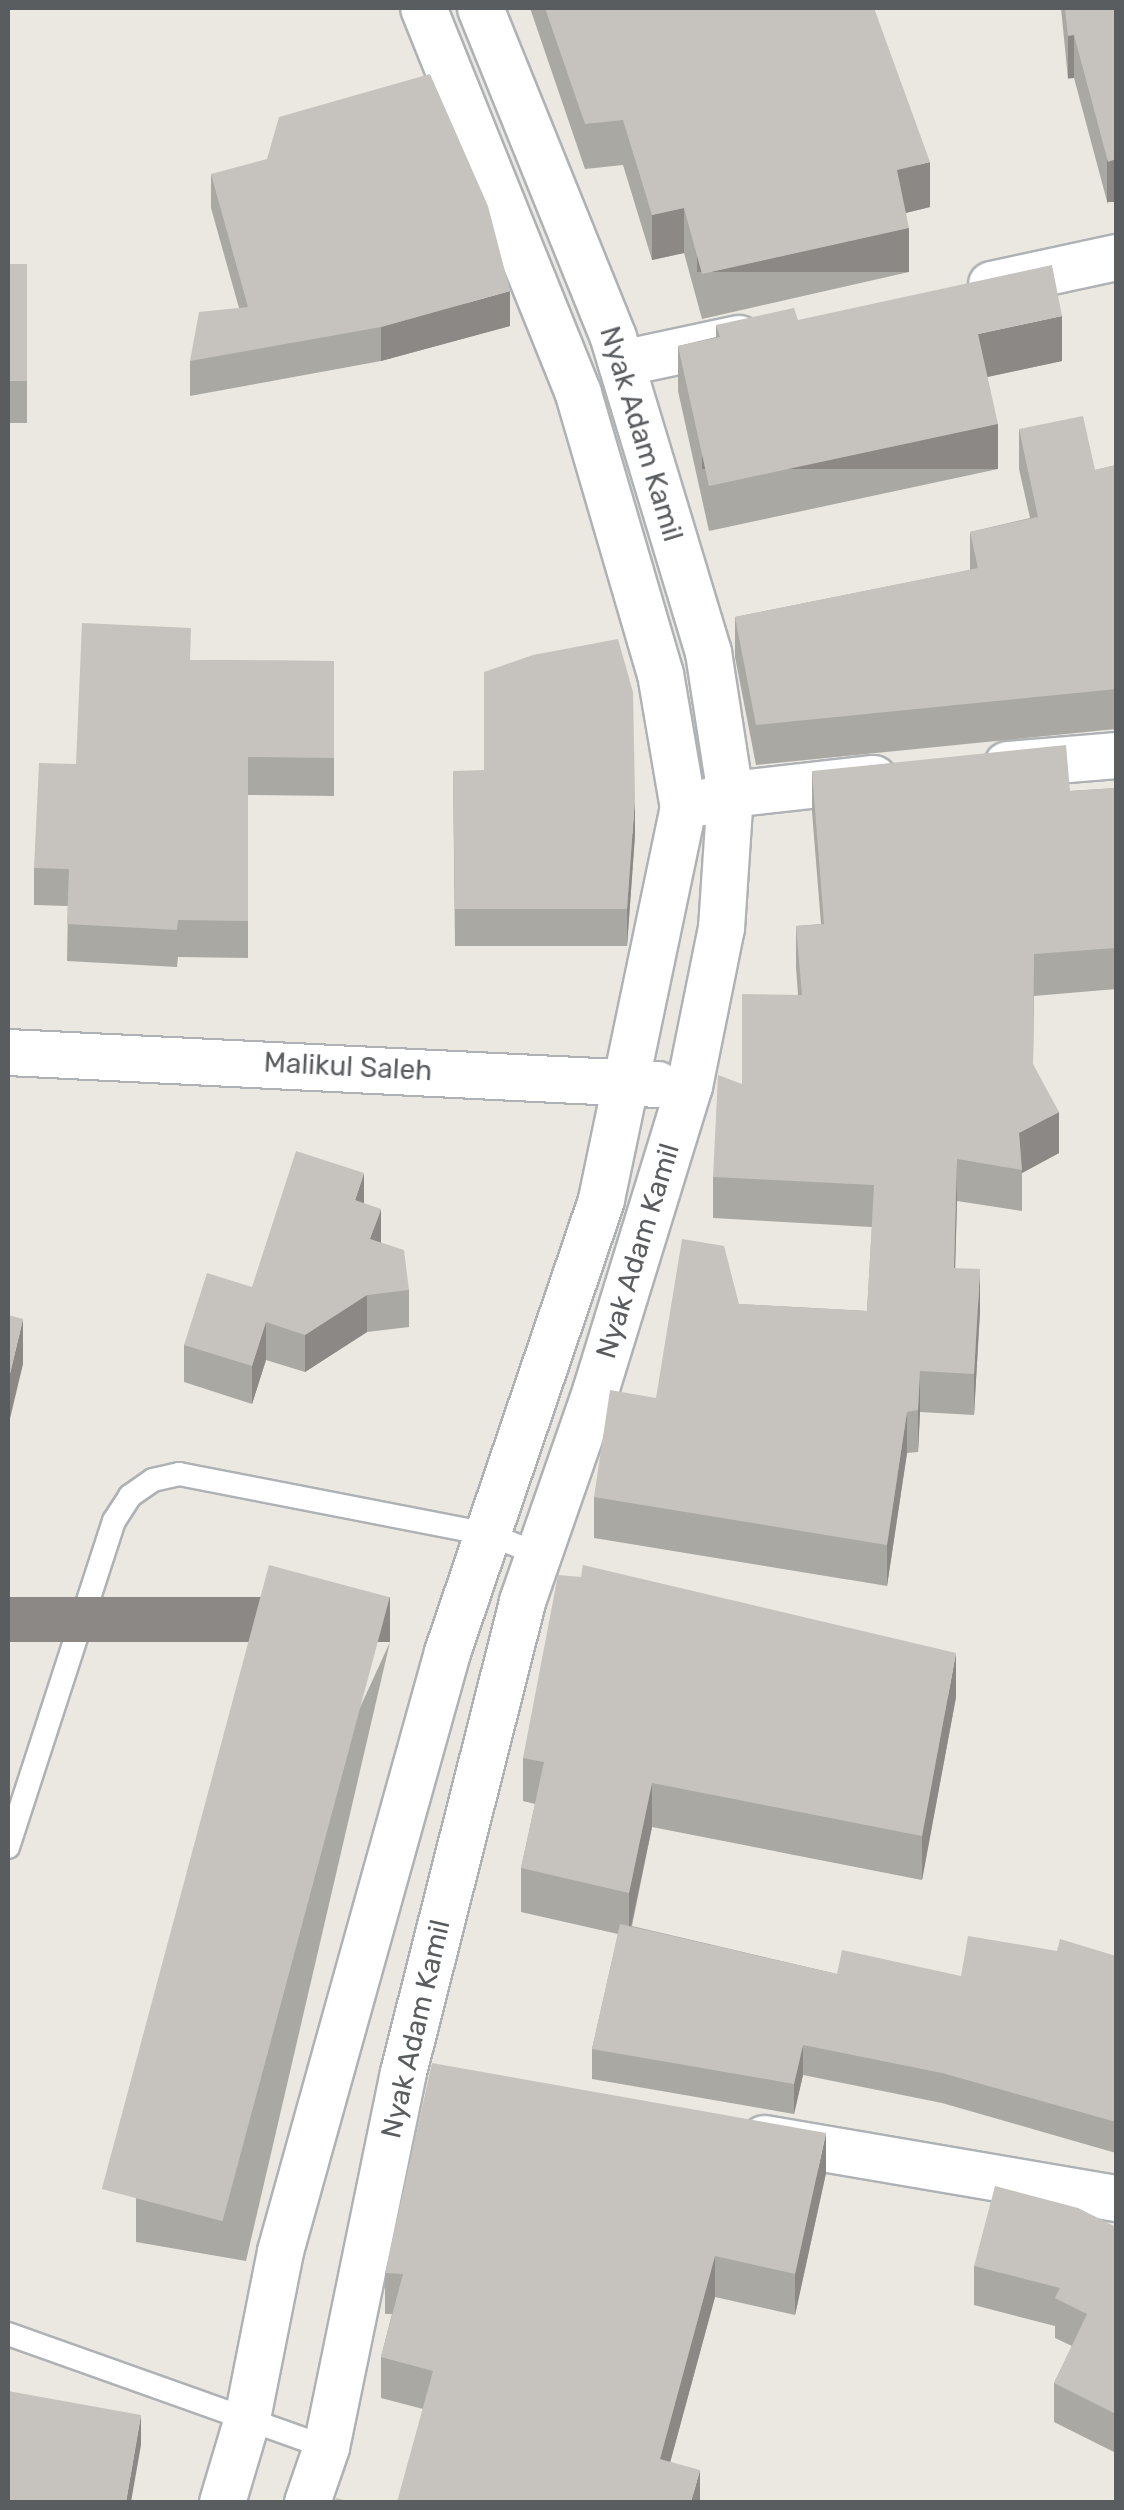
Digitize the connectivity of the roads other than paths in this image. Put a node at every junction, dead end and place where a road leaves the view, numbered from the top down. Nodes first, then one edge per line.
1 (423, 8) edge
2 (480, 8) edge
3 (1116, 257) edge
4 (945, 294) edge
5 (773, 331) edge
6 (621, 363) junction
7 (669, 522) junction
8 (620, 534) junction
9 (1116, 755) edge
10 (730, 794) junction
11 (684, 808) junction
12 (8, 1052) edge
13 (628, 1082) junction
14 (689, 1086) junction
15 (488, 1534) junction
16 (538, 1554) junction
17 (8, 1847) edge
18 (728, 2130) edge
19 (1116, 2198) edge
20 (8, 2334) edge
21 (247, 2418) junction
22 (326, 2446) junction
23 (222, 2502) edge
24 (306, 2502) edge

1 - 8 street
2 - 6 street, Nyak Adam Kamil
3 - 4 street
5 - 6 street
6 - 7 street, Nyak Adam Kamil
7 - 8 street
7 - 10 street, Nyak Adam Kamil
8 - 11 street
9 - 10 street
10 - 11 street
10 - 14 street, Nyak Adam Kamil
11 - 13 street
12 - 13 street, Malikul Saleh
13 - 14 street, Malikul Saleh
13 - 15 street
14 - 16 street, Nyak Adam Kamil
15 - 16 lane
15 - 17 lane
15 - 21 street
16 - 22 street, Nyak Adam Kamil
18 - 19 street
20 - 21 lane
21 - 22 lane
21 - 23 street
22 - 24 street, Nyak Adam Kamil

